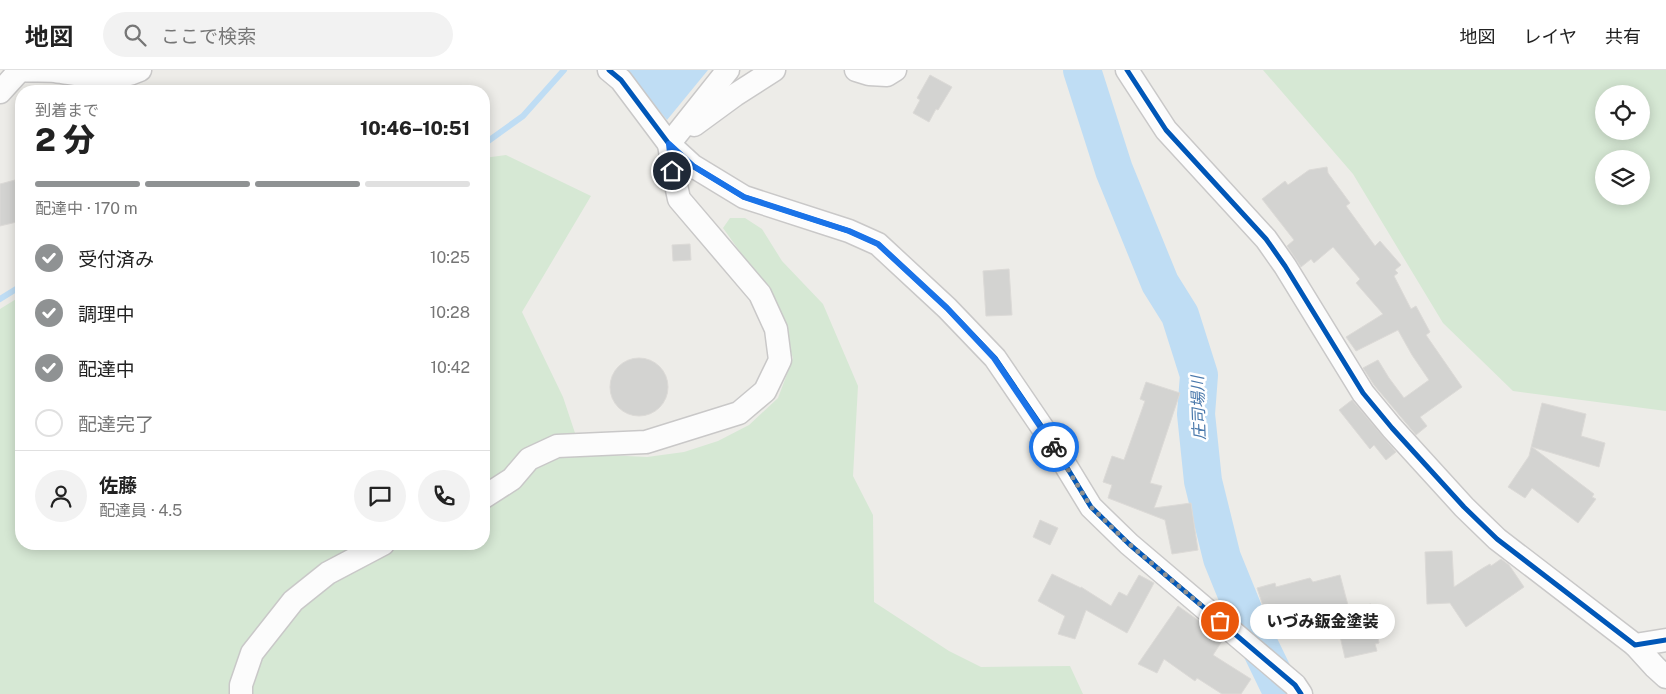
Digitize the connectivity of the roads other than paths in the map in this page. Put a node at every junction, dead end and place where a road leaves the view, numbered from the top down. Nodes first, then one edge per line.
1 (20, 70) edge
2 (140, 70) edge
3 (609, 70) edge
4 (728, 70) edge
5 (774, 70) edge
6 (856, 70) edge
7 (895, 70) edge
8 (1127, 70) edge
9 (0, 92) edge
10 (669, 144) junction
11 (490, 493) edge
12 (372, 550) edge
13 (1666, 640) edge
14 (1635, 645) junction
15 (1666, 677) edge
16 (241, 694) edge
17 (1301, 694) edge

1 - 2 street
1 - 9 street
3 - 10 street
4 - 10 street
5 - 10 street
6 - 7 street
8 - 14 street
10 - 11 street
10 - 17 street
12 - 16 street
13 - 14 street
14 - 15 street

